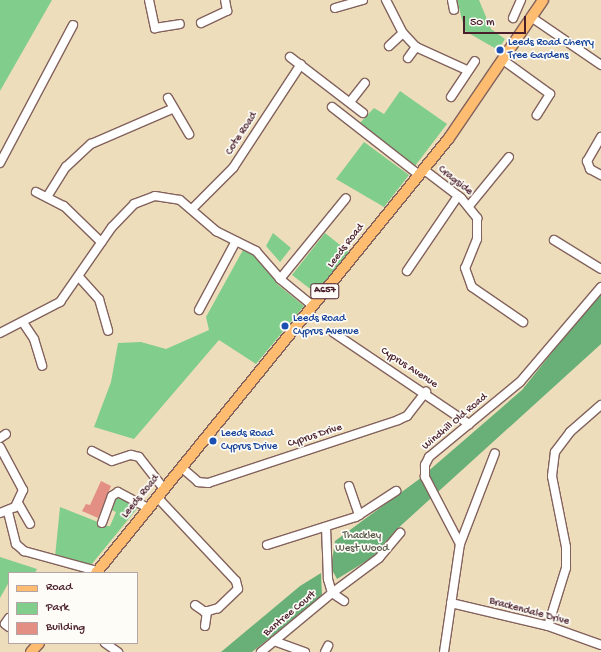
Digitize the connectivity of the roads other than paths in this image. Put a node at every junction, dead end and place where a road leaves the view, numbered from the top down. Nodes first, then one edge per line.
1 (150, 0) edge
2 (225, 0) edge
3 (363, 0) edge
4 (386, 0) edge
5 (452, 0) edge
6 (521, 0) edge
7 (543, 0) edge
8 (335, 8) dead end
9 (454, 10) dead end
10 (532, 17) junction
11 (513, 18) dead end
12 (201, 23) dead end
13 (180, 24) dead end
14 (73, 25) dead end
15 (403, 33) junction
16 (389, 46) dead end
17 (416, 47) junction
18 (290, 57) dead end
19 (408, 58) dead end
20 (503, 60) junction
21 (475, 61) dead end
22 (301, 64) junction
23 (601, 65) edge
24 (467, 70) junction
25 (365, 83) dead end
26 (451, 97) dead end
27 (168, 98) dead end
28 (350, 102) junction
29 (332, 107) dead end
30 (172, 109) junction
31 (363, 113) dead end
32 (537, 115) dead end
33 (189, 134) dead end
34 (601, 137) edge
35 (509, 157) dead end
36 (0, 163) edge
37 (421, 172) junction
38 (601, 176) edge
39 (36, 192) dead end
40 (458, 196) junction
41 (47, 197) junction
42 (346, 198) dead end
43 (469, 206) junction
44 (193, 208) junction
45 (554, 240) dead end
46 (236, 241) junction
47 (101, 242) junction
48 (601, 269) edge
49 (407, 271) dead end
50 (79, 277) junction
51 (280, 279) junction
52 (601, 287) edge
53 (313, 306) junction
54 (199, 310) dead end
55 (523, 322) dead end
56 (24, 324) junction
57 (108, 331) dead end
58 (0, 333) edge
59 (334, 333) dead end
60 (42, 366) dead end
61 (426, 392) junction
62 (601, 406) edge
63 (469, 424) junction
64 (0, 447) edge
65 (92, 451) dead end
66 (495, 453) dead end
67 (181, 467) junction
68 (349, 486) dead end
69 (164, 489) junction
70 (396, 491) dead end
71 (157, 497) junction
72 (18, 503) junction
73 (148, 508) junction
74 (4, 513) edge
75 (359, 515) junction
76 (102, 523) dead end
77 (30, 524) dead end
78 (326, 527) junction
79 (400, 533) dead end
80 (460, 544) junction
81 (267, 545) dead end
82 (96, 572) edge
83 (332, 593) junction
84 (344, 601) dead end
85 (451, 603) junction
86 (195, 605) dead end
87 (207, 612) junction
88 (205, 626) dead end
89 (548, 626) junction
90 (274, 641) junction
91 (106, 644) edge
92 (601, 645) edge
93 (118, 652) edge
94 (261, 652) edge
95 (305, 652) edge
96 (444, 652) edge

1 - 13 street
2 - 12 street
3 - 8 street
4 - 15 street
5 - 9 street
6 - 11 street
7 - 10 main road, Leeds Road / A657
10 - 20 main road, Leeds Road / A657
10 - 23 street
14 - 36 street
15 - 16 street
15 - 17 street
17 - 19 street
17 - 24 street
18 - 22 street
20 - 32 street
20 - 37 main road, Leeds Road / A657
21 - 24 street
22 - 28 street
22 - 44 street, Cote Road
24 - 26 street
25 - 28 street
27 - 30 street
28 - 31 street
29 - 37 street, Cragside
30 - 33 street
30 - 41 street
34 - 38 street
35 - 43 street
37 - 40 street, Cragside
37 - 53 main road, Leeds Road / A657
39 - 41 street
40 - 43 street, Cragside
40 - 49 street
41 - 47 street
42 - 51 street
43 - 55 street, Cragside
44 - 46 street
44 - 47 street
45 - 48 street
46 - 51 street
46 - 54 street
47 - 50 street
50 - 56 street
50 - 57 street
51 - 53 street
52 - 63 street, Windhill Old Road
53 - 67 main road, Leeds Road / A657
56 - 58 street
56 - 60 street
59 - 61 street, Cyprus Avenue
61 - 63 street, Cyprus Avenue
61 - 67 street, Cyprus Drive
62 - 89 street
63 - 80 street, Windhill Old Road
64 - 72 street
65 - 69 street
66 - 80 street
67 - 69 main road, Leeds Road / A657
68 - 75 street
69 - 71 main road, Leeds Road / A657
70 - 75 street
71 - 73 main road, Leeds Road / A657
71 - 87 street
72 - 74 street
72 - 77 street
73 - 76 street
73 - 82 main road, Leeds Road / A657
74 - 82 street
75 - 78 street
78 - 81 street
78 - 83 street, Bantree Court
79 - 83 street
80 - 85 street
83 - 84 street, Bantree Court
83 - 90 street, Bantree Court
85 - 89 street, Brackendale Drive
85 - 96 street
86 - 87 street
87 - 88 street
89 - 92 street, Brackendale Drive
90 - 94 street, Bantree Court
90 - 95 street
91 - 93 street

